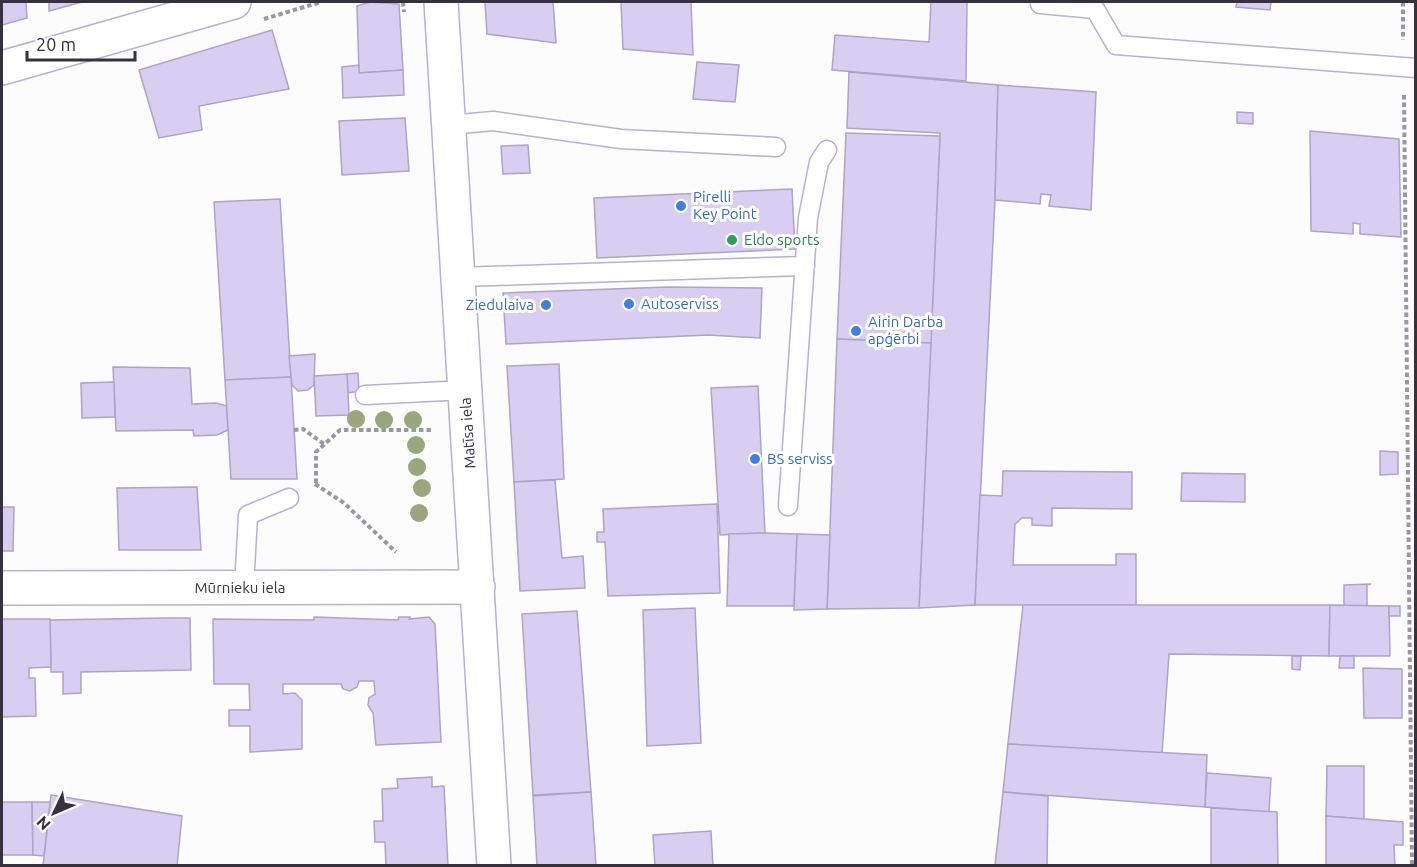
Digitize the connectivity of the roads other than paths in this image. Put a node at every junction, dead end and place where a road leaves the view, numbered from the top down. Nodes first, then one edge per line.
1 (234, 2) edge
2 (441, 2) edge
3 (1040, 4) dead end
4 (2, 68) edge
5 (1409, 68) edge
6 (449, 125) junction
7 (776, 147) dead end
8 (826, 150) dead end
9 (805, 266) junction
10 (459, 277) junction
11 (466, 390) junction
12 (364, 395) dead end
13 (289, 498) road end
14 (788, 506) dead end
15 (478, 587) junction
16 (2, 588) edge
17 (243, 588) junction
18 (494, 866) edge

1 - 4 street
2 - 6 street, Matīsa iela
3 - 5 lane
6 - 7 lane
6 - 10 street, Matīsa iela
8 - 9 lane
9 - 10 lane
9 - 14 lane
10 - 11 street, Matīsa iela
11 - 12 lane
11 - 15 street, Matīsa iela
13 - 17 lane
15 - 17 street, Mūrnieku iela
15 - 18 street, Matīsa iela
16 - 17 street, Mūrnieku iela

